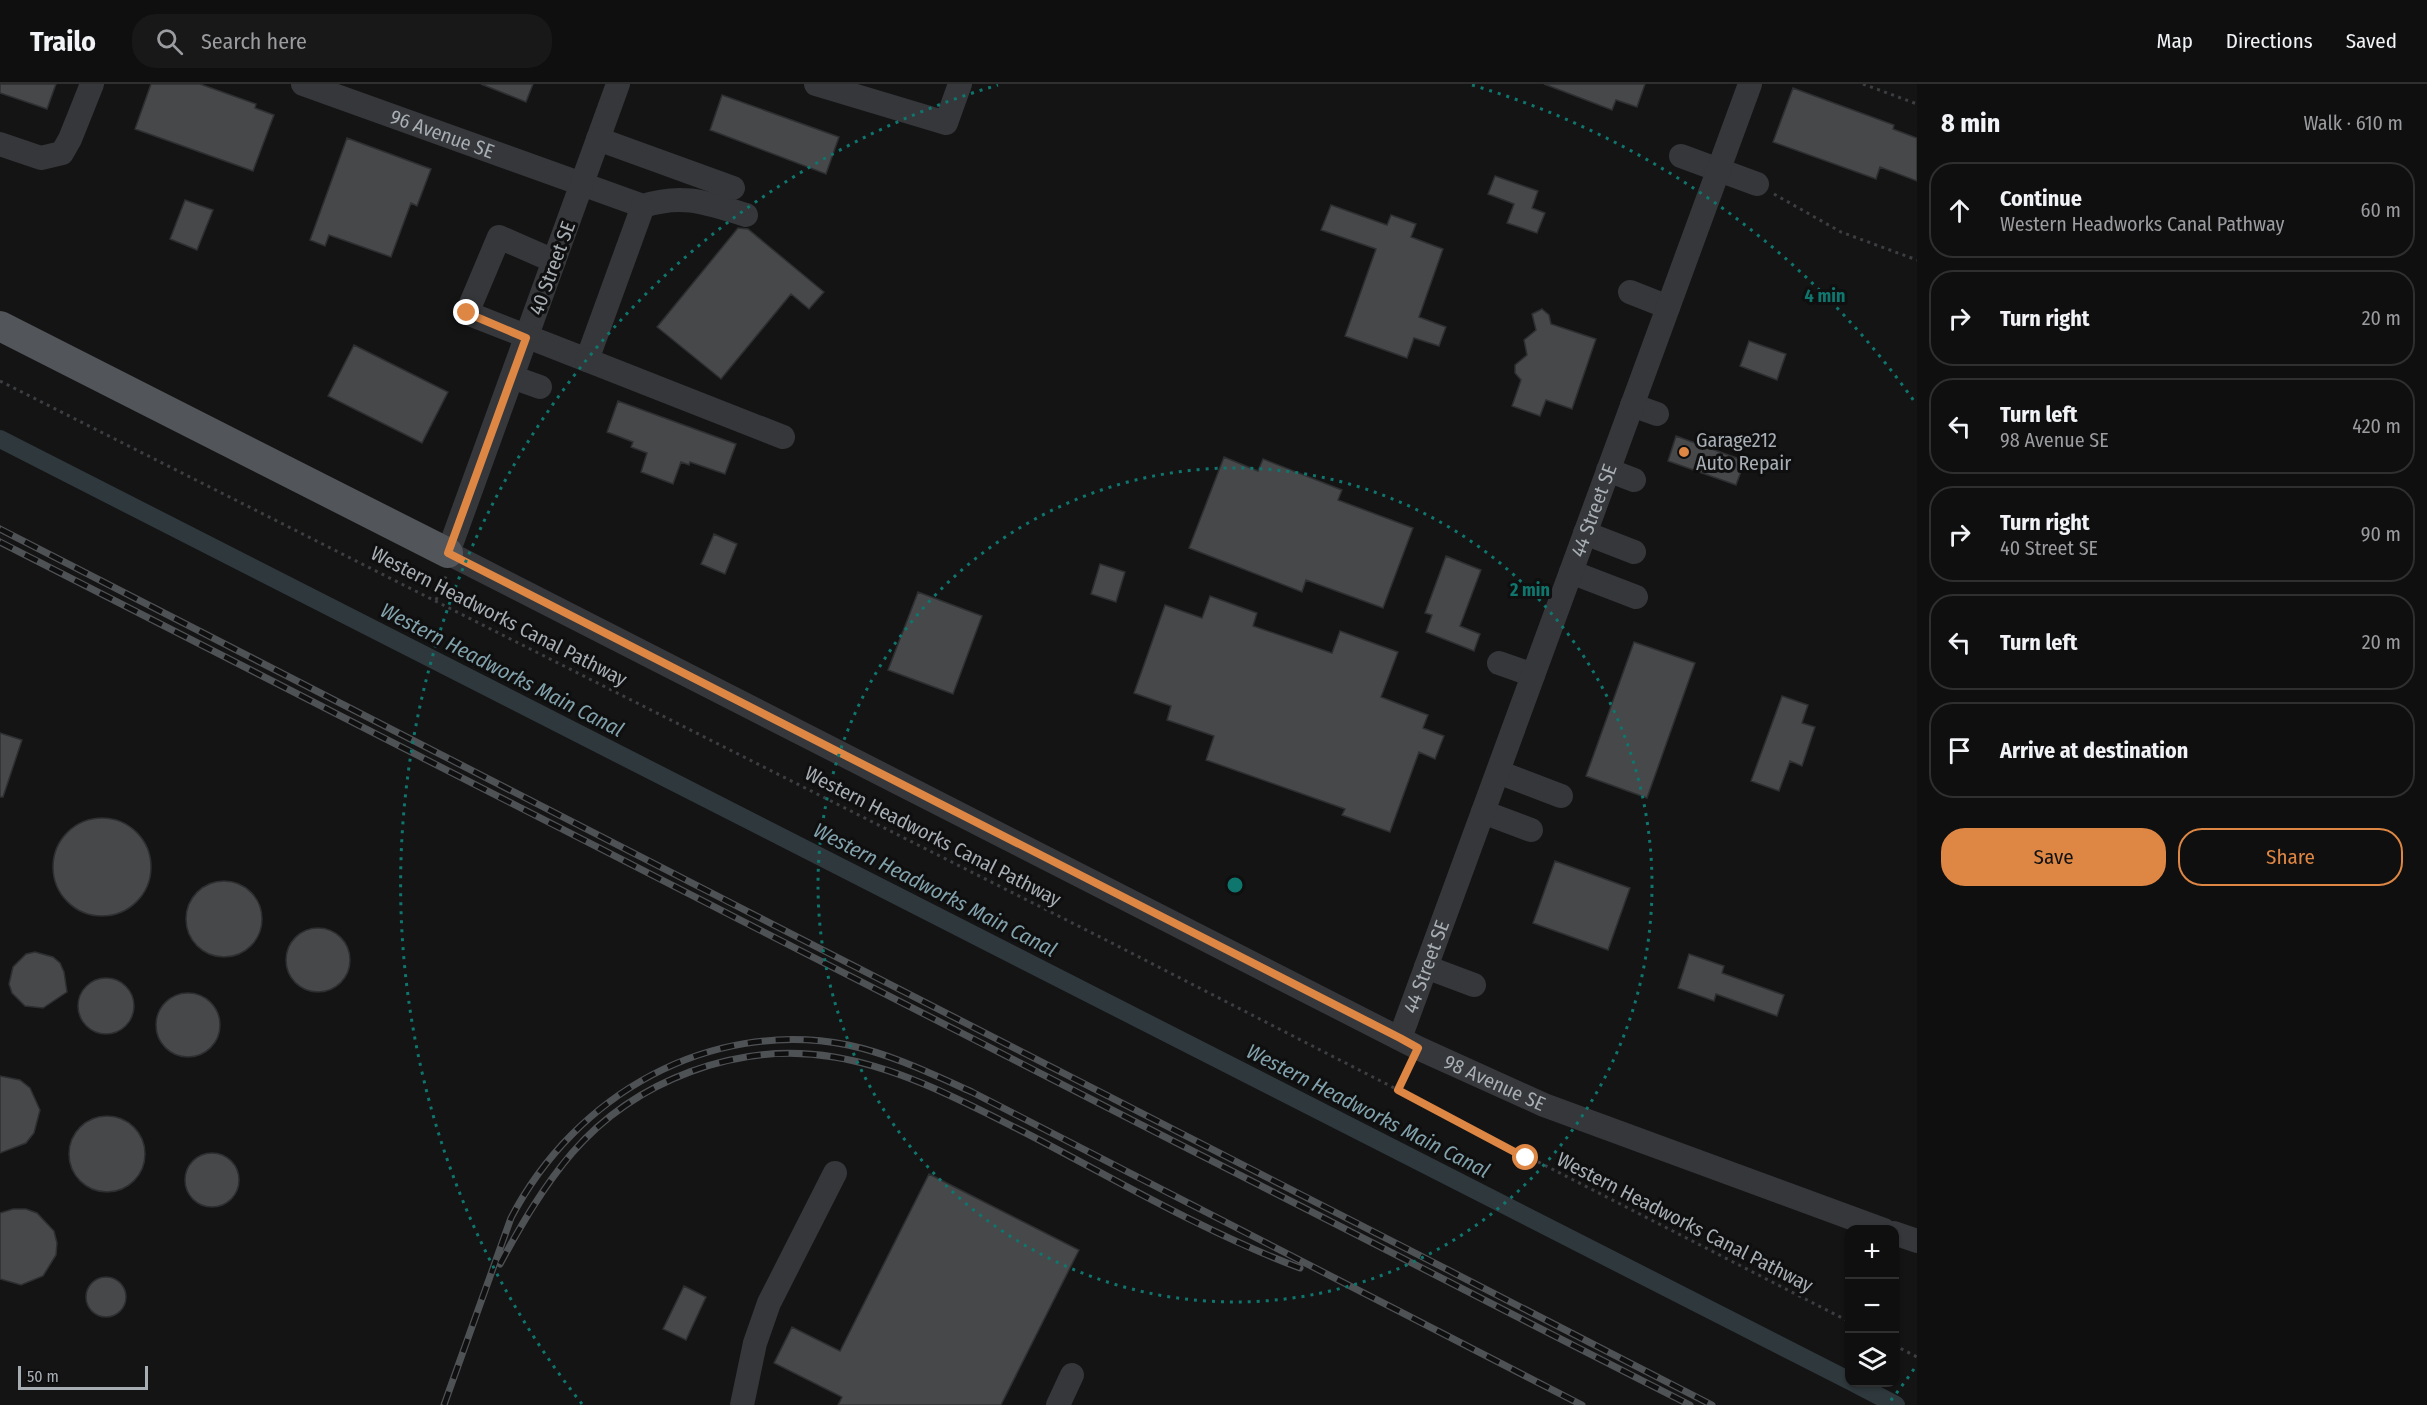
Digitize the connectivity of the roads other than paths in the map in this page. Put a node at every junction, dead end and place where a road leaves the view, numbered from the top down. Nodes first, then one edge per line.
1 (92, 84) edge
2 (303, 84) edge
3 (618, 84) edge
4 (816, 84) edge
5 (960, 84) edge
6 (1750, 84) edge
7 (598, 140) junction
8 (0, 144) edge
9 (1681, 156) dead end
10 (1718, 170) junction
11 (1756, 184) road end
12 (582, 185) junction
13 (733, 188) dead end
14 (643, 206) junction
15 (747, 215) dead end
16 (554, 261) junction
17 (1630, 292) dead end
18 (1668, 307) junction
19 (0, 326) edge
20 (526, 338) junction
21 (587, 360) junction
22 (512, 377) junction
23 (540, 387) dead end
24 (1632, 405) junction
25 (1657, 414) dead end
26 (783, 437) dead end
27 (1608, 470) junction
28 (1634, 480) dead end
29 (1585, 534) junction
30 (1634, 552) dead end
31 (448, 553) junction
32 (1571, 572) junction
33 (1636, 597) dead end
34 (1499, 663) dead end
35 (1533, 675) junction
36 (1498, 772) junction
37 (1561, 796) dead end
38 (1483, 812) junction
39 (1532, 830) dead end
40 (1426, 967) junction
41 (1474, 985) dead end
42 (1409, 1043) junction
43 (835, 1173) dead end
44 (1870, 1225) edge
45 (1899, 1235) edge
46 (1917, 1242) edge
47 (1072, 1375) dead end
48 (742, 1405) edge
49 (1058, 1405) edge

1 - 8 street
2 - 12 street, 96 Avenue SE
3 - 7 street, 40 Street SE
4 - 5 street
6 - 10 street, 44 Street SE
7 - 12 street, 40 Street SE
7 - 13 street
9 - 10 street
10 - 11 street
10 - 18 street, 44 Street SE
12 - 14 street, 96 Avenue SE
12 - 16 street, 40 Street SE
14 - 15 street
14 - 21 street
16 - 20 street, 40 Street SE
16 - 20 street
17 - 18 street
18 - 24 street, 44 Street SE
19 - 31 main road
20 - 21 street
20 - 22 street, 40 Street SE
21 - 26 street
22 - 23 street
22 - 31 street, 40 Street SE
24 - 25 street
24 - 27 street, 44 Street SE
27 - 28 street
27 - 29 street, 44 Street SE
29 - 30 street
29 - 32 street, 44 Street SE
31 - 42 street, 98 Avenue SE
32 - 33 street
32 - 35 street, 44 Street SE
34 - 35 street
35 - 36 street, 44 Street SE
36 - 37 street
36 - 38 street, 44 Street SE
38 - 39 street
38 - 40 street, 44 Street SE
40 - 41 street
40 - 42 street, 44 Street SE
42 - 44 street, 98 Avenue SE
43 - 48 street
45 - 46 street
47 - 49 street

